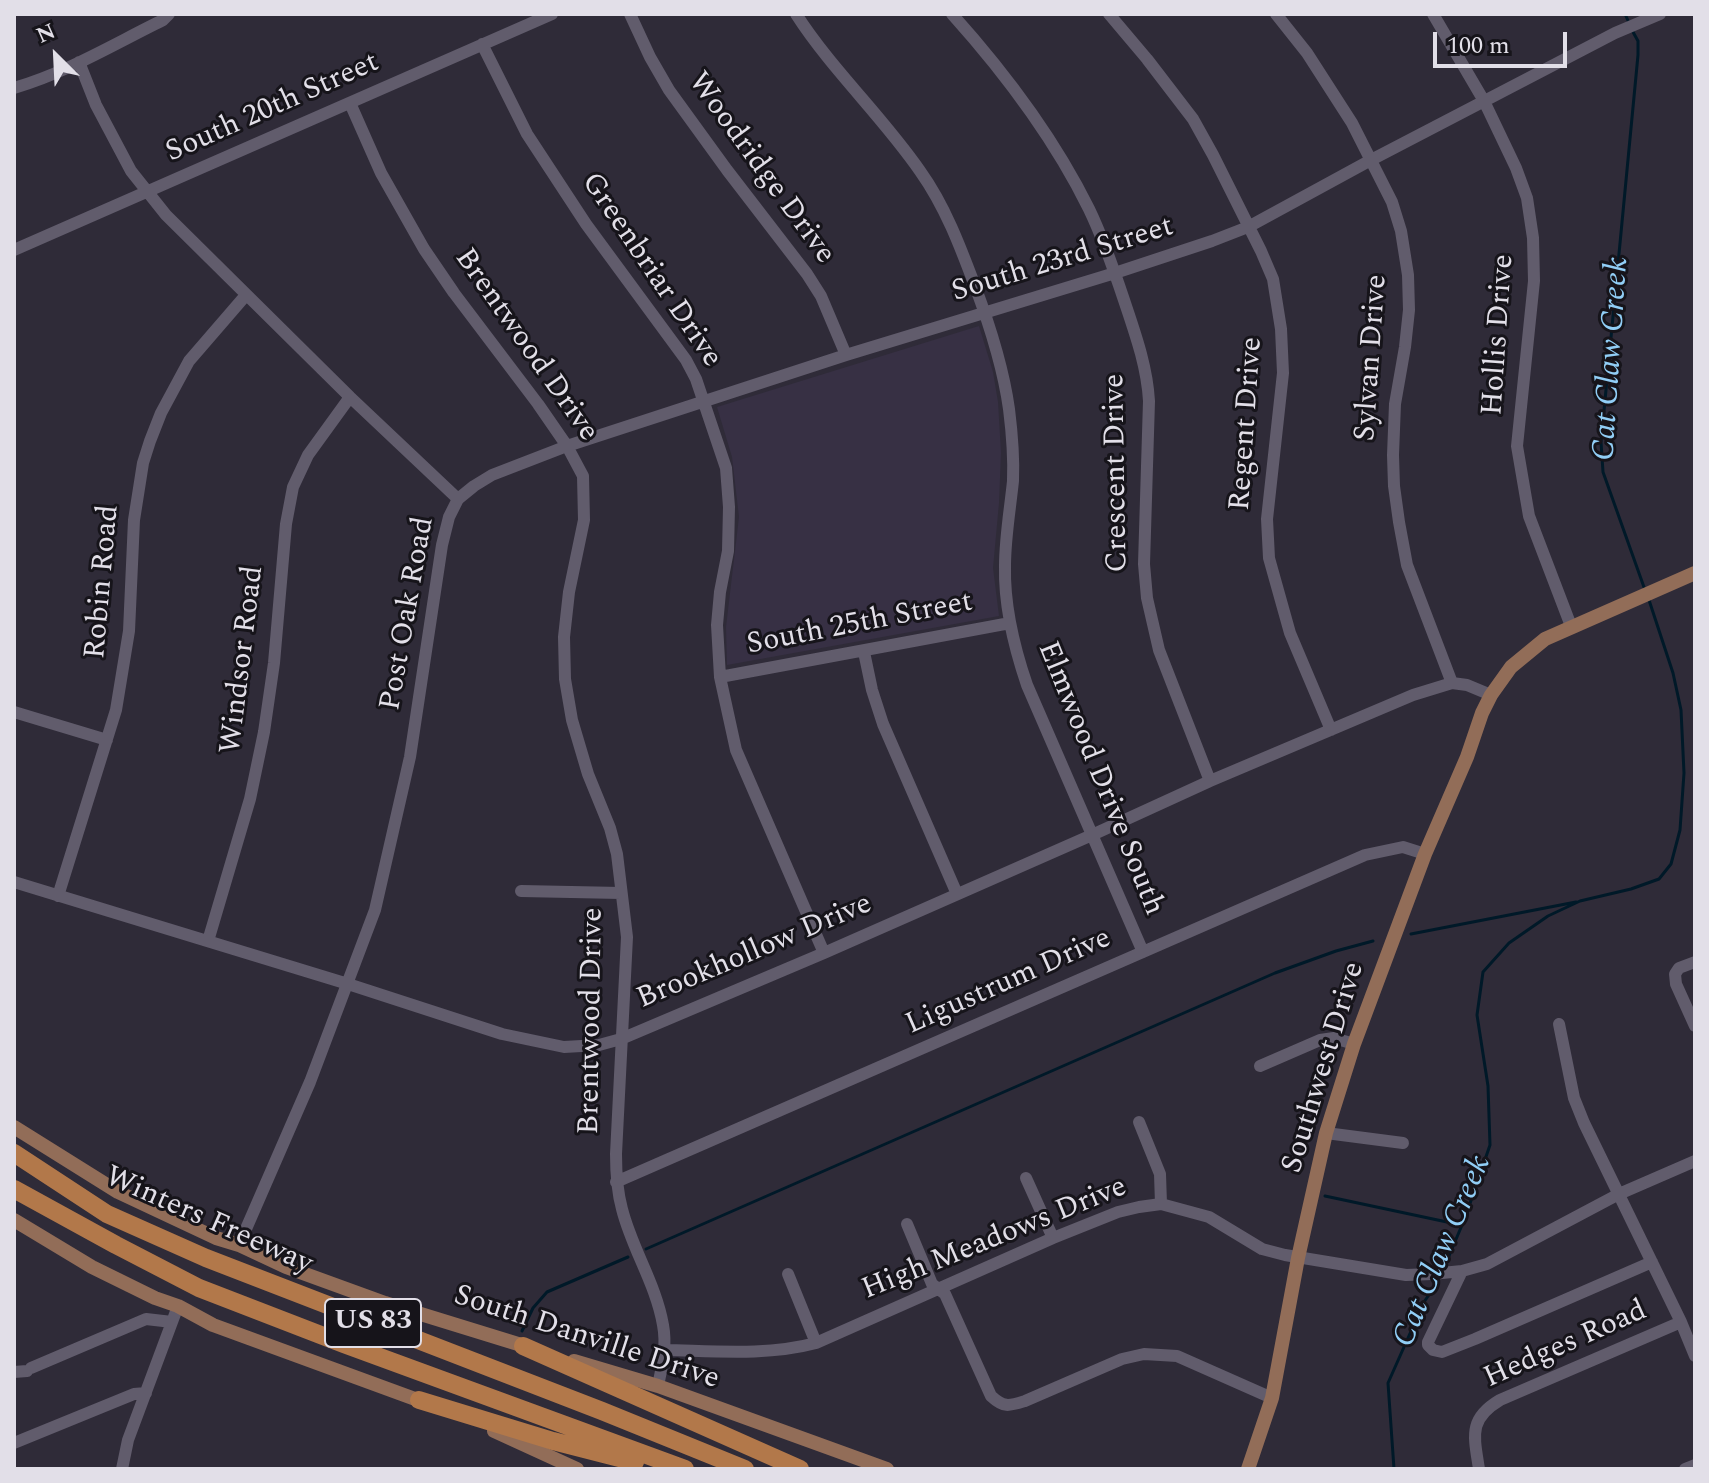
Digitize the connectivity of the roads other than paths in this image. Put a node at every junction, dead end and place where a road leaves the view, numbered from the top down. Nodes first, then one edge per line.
1 (552, 14) edge
2 (630, 14) edge
3 (796, 14) edge
4 (952, 14) edge
5 (1109, 14) edge
6 (1276, 14) edge
7 (1433, 14) edge
8 (1660, 14) edge
9 (169, 16) edge
10 (482, 44) junction
11 (79, 62) junction
12 (14, 88) edge
13 (1484, 101) junction
14 (350, 103) junction
15 (1371, 160) junction
16 (147, 193) junction
17 (1248, 227) junction
18 (14, 250) edge
19 (1115, 273) junction
20 (246, 295) junction
21 (985, 313) junction
22 (846, 355) junction
23 (350, 397) junction
24 (704, 402) junction
25 (567, 446) junction
26 (458, 499) junction
27 (1695, 573) edge
28 (1010, 623) junction
29 (1571, 626) junction
30 (864, 652) junction
31 (720, 677) junction
32 (1452, 683) junction
33 (1491, 695) junction
34 (14, 712) edge
35 (1331, 730) junction
36 (107, 740) junction
37 (1210, 781) junction
38 (1092, 835) junction
39 (1425, 854) junction
40 (14, 882) edge
41 (521, 891) dead end
42 (621, 893) junction
43 (957, 894) junction
44 (58, 896) junction
45 (208, 941) junction
46 (1143, 952) junction
47 (824, 953) junction
48 (1695, 962) edge
49 (348, 984) junction
50 (1559, 1024) dead end
51 (1695, 1026) edge
52 (621, 1039) junction
53 (1354, 1044) junction
54 (1260, 1066) dead end
55 (1139, 1122) dead end
56 (14, 1127) edge
57 (1326, 1133) junction
58 (1403, 1143) dead end
59 (14, 1153) edge
60 (1695, 1161) edge
61 (1026, 1178) dead end
62 (616, 1182) junction
63 (14, 1189) edge
64 (1619, 1194) junction
65 (1161, 1204) junction
66 (14, 1220) edge
67 (907, 1224) dead end
68 (1053, 1238) junction
69 (239, 1245) junction
70 (1298, 1258) junction
71 (1652, 1262) junction
72 (1457, 1272) junction
73 (788, 1274) dead end
74 (938, 1289) junction
75 (178, 1306) junction
76 (172, 1322) junction
77 (1681, 1322) junction
78 (816, 1343) junction
79 (523, 1346) junction
80 (665, 1350) junction
81 (1695, 1356) edge
82 (24, 1370) edge
83 (658, 1386) junction
84 (146, 1393) junction
85 (1272, 1398) junction
86 (419, 1400) junction
87 (14, 1443) edge
88 (1695, 1465) edge
89 (573, 1468) edge
90 (122, 1469) edge
91 (662, 1469) edge
92 (685, 1469) edge
93 (745, 1469) edge
94 (800, 1469) edge
95 (887, 1469) edge
96 (1248, 1469) edge
97 (1479, 1469) edge
98 (1685, 1469) edge

1 - 10 street, South 20th Street
2 - 22 street, Woodridge Drive
3 - 21 street, Elmwood Drive South
4 - 19 street, Crescent Drive
5 - 17 street, Regent Drive
6 - 15 street, Sylvan Drive
7 - 13 street, Hollis Drive
8 - 13 street, South 23rd Street
9 - 11 street
10 - 14 street, South 20th Street
10 - 24 street, Greenbriar Drive
11 - 12 street
11 - 16 street, Post Oak Road
13 - 15 street, South 23rd Street
13 - 29 street, Hollis Drive
14 - 16 street, South 20th Street
14 - 25 street, Brentwood Drive
15 - 17 street, South 23rd Street
15 - 32 street, Sylvan Drive
16 - 18 street, South 20th Street
16 - 20 street, Post Oak Road
17 - 19 street, South 23rd Street
17 - 35 street, Regent Drive
19 - 21 street, South 23rd Street
19 - 37 street, Crescent Drive
20 - 23 street, Post Oak Road
20 - 36 street, Robin Road
21 - 22 street, South 23rd Street
21 - 28 street, Elmwood Drive South
22 - 24 street, South 23rd Street
23 - 26 street, Post Oak Road
23 - 45 street, Windsor Road
24 - 25 street, South 23rd Street
24 - 31 street, Greenbriar Drive
25 - 26 street, South 23rd Street
25 - 42 street, Brentwood Drive
26 - 49 street, Post Oak Road
27 - 29 main road, Southwest Drive
28 - 30 street, South 25th Street
28 - 38 street, Elmwood Drive South
29 - 33 main road, Southwest Drive
30 - 31 street, South 25th Street
30 - 43 street
31 - 47 street, Greenbriar Drive
32 - 33 street
32 - 35 street, Brookhollow Drive
33 - 39 main road, Southwest Drive
34 - 36 street
35 - 37 street, Brookhollow Drive
36 - 44 street, Robin Road
37 - 38 street, Brookhollow Drive
38 - 43 street, Brookhollow Drive
38 - 46 street, Elmwood Drive South
39 - 46 street, Ligustrum Drive
39 - 53 main road, Southwest Drive
40 - 44 street, Brookhollow Drive
41 - 42 street
42 - 52 street, Brentwood Drive
43 - 47 street, Brookhollow Drive
44 - 45 street, Brookhollow Drive
45 - 49 street, Brookhollow Drive
46 - 62 street, Ligustrum Drive
47 - 52 street, Brookhollow Drive
48 - 51 street
49 - 52 street, Brookhollow Drive
49 - 69 street, Post Oak Road
50 - 64 street, Hedges Road
52 - 62 street, Brentwood Drive
53 - 54 street
53 - 57 main road, Southwest Drive
55 - 65 street
56 - 69 main road, South Danville Drive
57 - 58 street
57 - 70 main road, Southwest Drive
59 - 93 highway, Winters Freeway / US 83
60 - 64 street, High Meadows Drive
61 - 68 street
62 - 80 street, Brentwood Drive
63 - 92 highway, Winters Freeway / US 83
64 - 71 street, Hedges Road
64 - 72 street, High Meadows Drive
65 - 68 street, High Meadows Drive
65 - 70 street, High Meadows Drive
66 - 75 main road
67 - 74 street
68 - 74 street, High Meadows Drive
69 - 79 main road, South Danville Drive
70 - 72 street, High Meadows Drive
70 - 85 main road, Southwest Drive
71 - 72 street
71 - 77 street, Hedges Road
73 - 78 street
74 - 78 street, High Meadows Drive
74 - 85 street
75 - 76 street
75 - 86 main road
76 - 82 street
76 - 84 street
77 - 81 street, Hedges Road
77 - 97 street, Hedges Road
78 - 80 street, High Meadows Drive
79 - 83 main road, South Danville Drive
79 - 94 highway
80 - 83 street, Brentwood Drive
83 - 95 main road, South Danville Drive
84 - 87 street
84 - 90 street
85 - 96 main road, Southwest Drive
86 - 89 main road
86 - 91 highway
88 - 98 street

